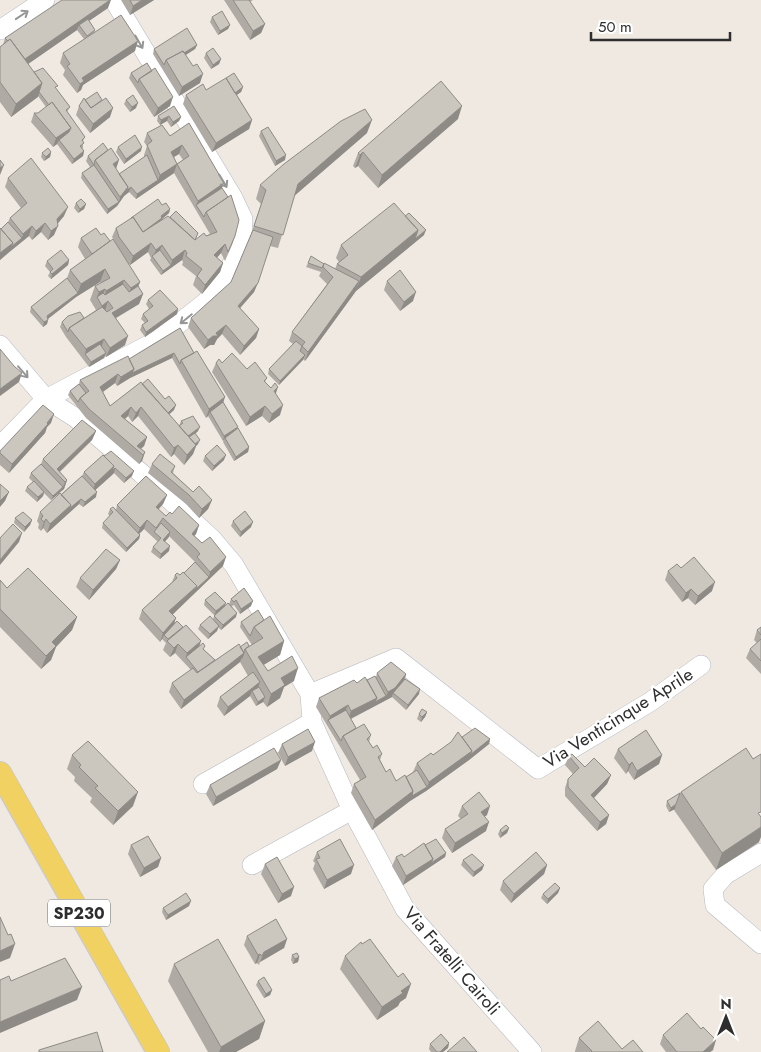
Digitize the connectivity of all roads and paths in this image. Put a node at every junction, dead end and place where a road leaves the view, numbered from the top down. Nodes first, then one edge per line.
1 (45, 0) edge
2 (114, 0) edge
3 (0, 30) edge
4 (0, 346) edge
5 (46, 399) junction
6 (0, 446) edge
7 (701, 665) dead end
8 (310, 694) junction
9 (312, 722) junction
10 (0, 773) edge
11 (202, 784) dead end
12 (352, 810) junction
13 (761, 854) edge
14 (252, 865) dead end
15 (761, 944) edge
16 (158, 1052) edge
17 (532, 1052) edge

3 -> 1 street
2 -> 5 street
4 -> 5 street, Via Fratelli Cairoli
5 - 6 street
5 - 8 street, Via Fratelli Cairoli
7 - 8 street, Via Venticinque Aprile
8 - 9 street, Via Fratelli Cairoli
9 - 11 street
9 - 12 street, Via Fratelli Cairoli
10 - 16 main road, SP230
12 - 14 street
12 - 17 street, Via Fratelli Cairoli
13 - 15 street

